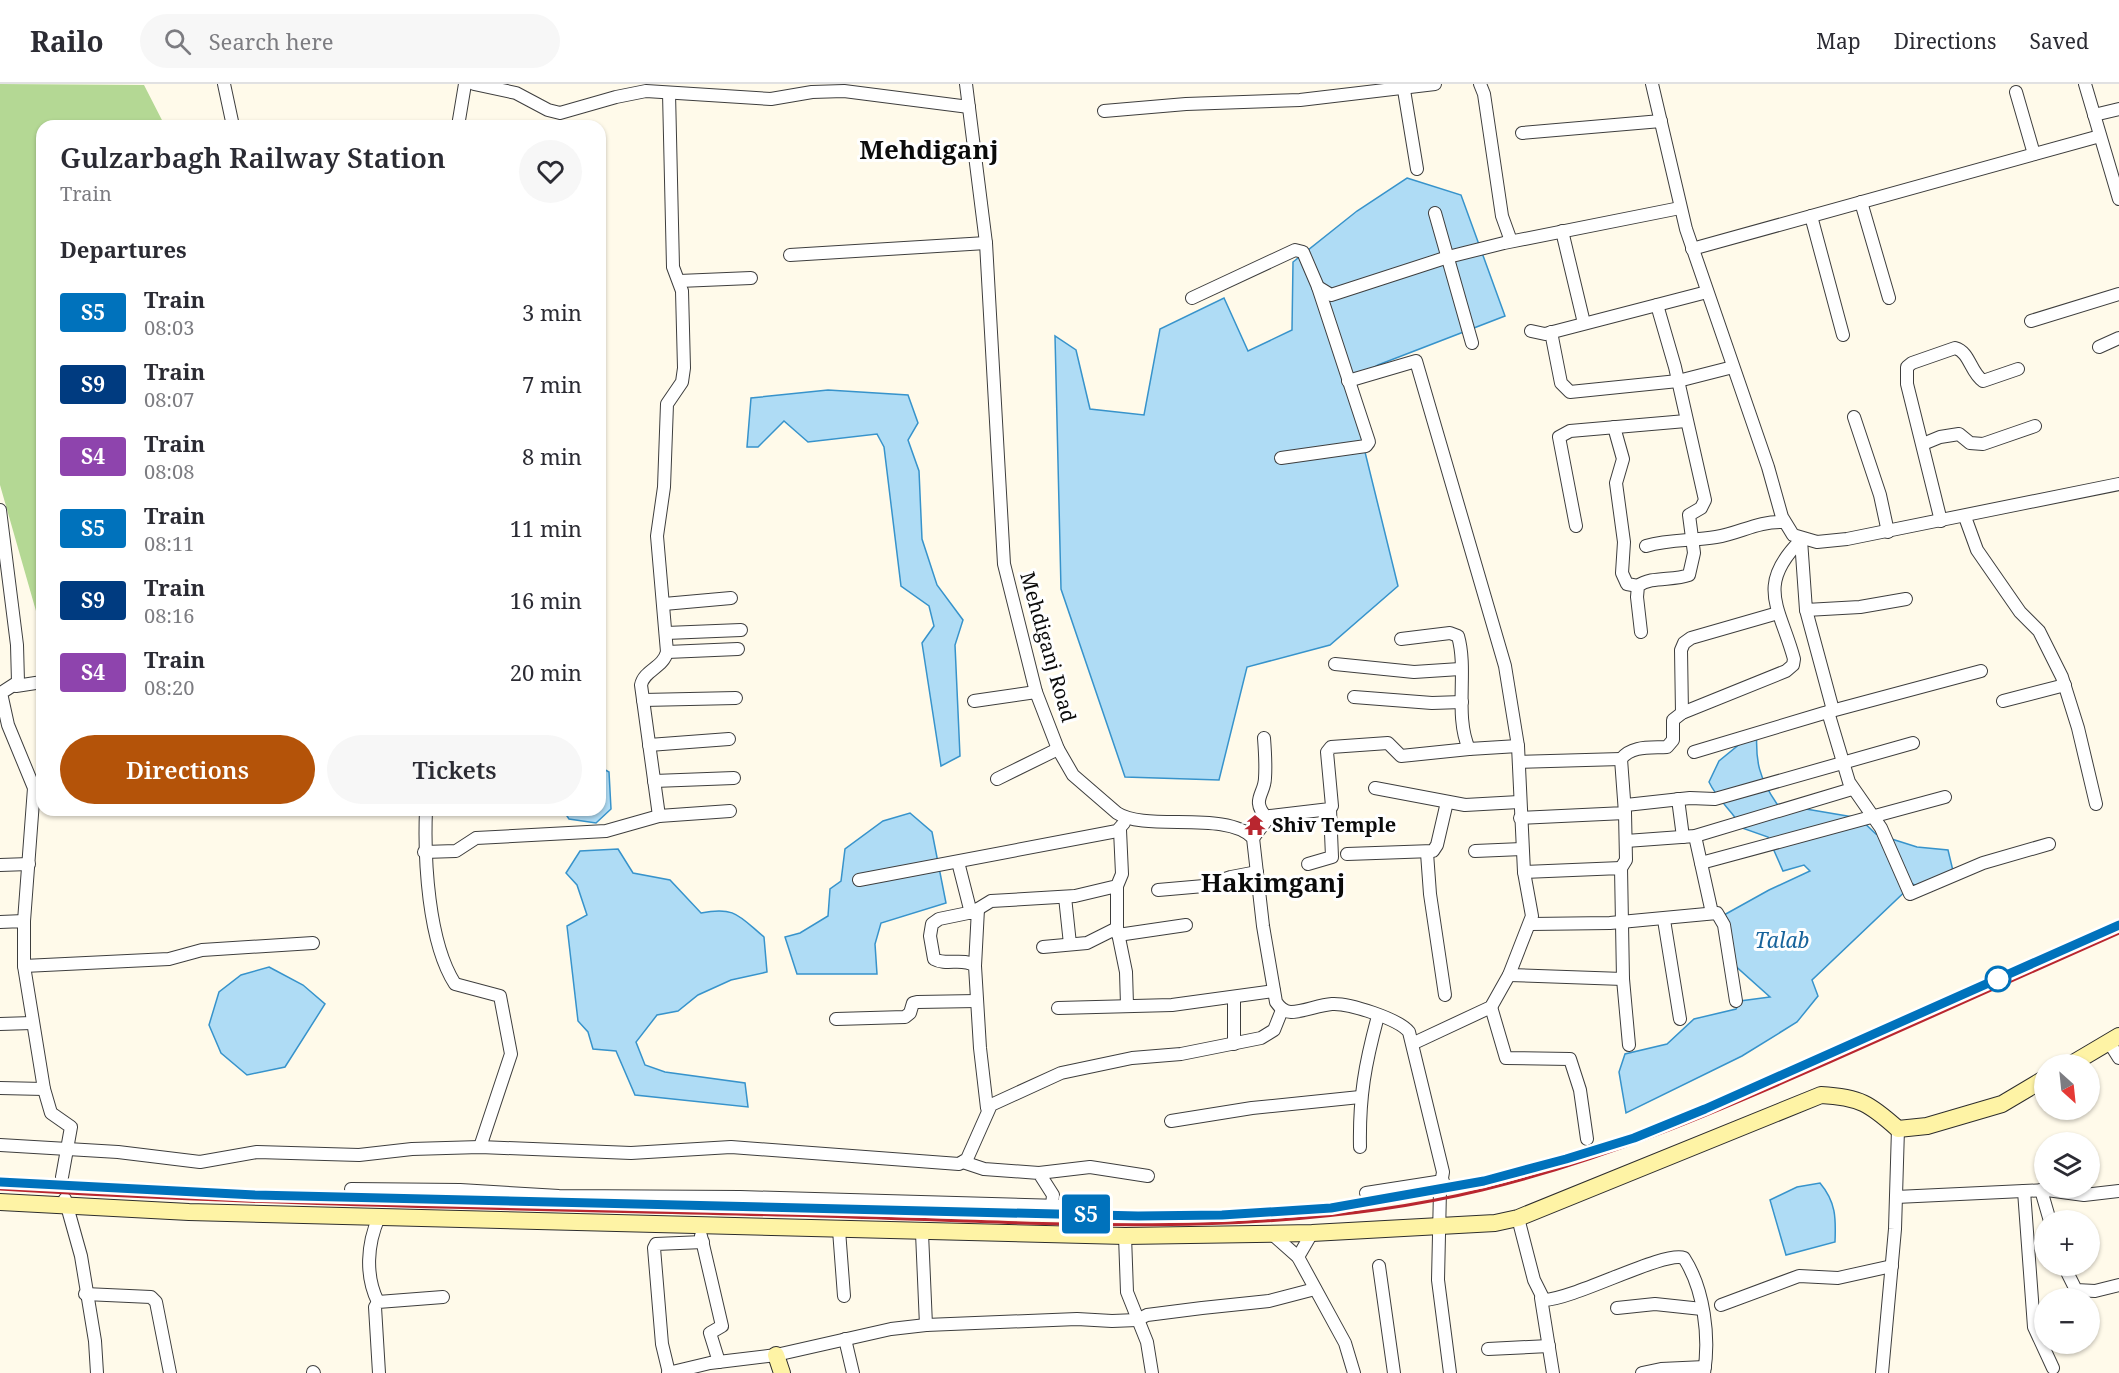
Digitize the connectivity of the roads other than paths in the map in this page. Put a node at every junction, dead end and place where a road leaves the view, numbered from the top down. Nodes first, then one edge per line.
1 (224, 84) edge
2 (465, 84) edge
3 (474, 84) edge
4 (966, 84) edge
5 (1435, 84) edge
6 (1480, 84) edge
7 (1652, 84) edge
8 (2085, 84) edge
9 (807, 88) edge
10 (615, 90) edge
11 (1404, 90) junction
12 (2016, 92) dead end
13 (669, 93) junction
14 (969, 107) junction
15 (2119, 109) edge
16 (1104, 111) dead end
17 (2094, 115) junction
18 (232, 120) edge
19 (459, 120) edge
20 (1661, 121) junction
21 (1522, 133) dead end
22 (2100, 136) junction
23 (2034, 154) junction
24 (1417, 169) dead end
25 (2119, 199) edge
26 (1861, 202) junction
27 (1680, 208) junction
28 (1434, 213) dead end
29 (1811, 216) junction
30 (1562, 231) junction
31 (1511, 241) junction
32 (986, 243) junction
33 (1692, 249) junction
34 (790, 255) dead end
35 (1448, 257) junction
36 (751, 278) dead end
37 (679, 281) junction
38 (1318, 287) junction
39 (1707, 292) junction
40 (2119, 294) edge
41 (1192, 298) dead end
42 (1889, 298) dead end
43 (1657, 305) junction
44 (2031, 321) dead end
45 (1584, 323) junction
46 (1531, 331) dead end
47 (1551, 332) junction
48 (1844, 335) dead end
49 (2119, 338) edge
50 (1472, 343) dead end
51 (2099, 347) dead end
52 (1733, 367) junction
53 (2018, 369) dead end
54 (1348, 381) junction
55 (1678, 381) junction
56 (1854, 417) dead end
57 (1686, 421) junction
58 (2035, 426) dead end
59 (1614, 427) junction
60 (1923, 444) junction
61 (1281, 458) dead end
62 (2119, 483) edge
63 (0, 510) edge
64 (1965, 517) junction
65 (1784, 522) junction
66 (1941, 522) junction
67 (1576, 526) dead end
68 (1888, 532) junction
69 (2, 534) edge
70 (1692, 539) junction
71 (1801, 540) junction
72 (1646, 546) dead end
73 (1638, 586) junction
74 (731, 598) dead end
75 (1906, 599) dead end
76 (664, 604) junction
77 (1806, 610) junction
78 (1778, 613) junction
79 (741, 630) dead end
80 (1641, 632) dead end
81 (666, 633) junction
82 (1401, 639) dead end
83 (738, 649) dead end
84 (667, 651) junction
85 (1335, 664) dead end
86 (1460, 669) junction
87 (1981, 671) dead end
88 (36, 683) edge
89 (2065, 685) junction
90 (16, 686) junction
91 (1036, 692) junction
92 (0, 694) edge
93 (1354, 697) dead end
94 (736, 698) dead end
95 (643, 700) junction
96 (2003, 701) dead end
97 (974, 702) dead end
98 (1462, 702) junction
99 (1831, 711) junction
100 (1682, 712) junction
101 (1264, 738) dead end
102 (729, 739) dead end
103 (1913, 742) dead end
104 (649, 745) junction
105 (1518, 746) junction
106 (1058, 749) junction
107 (1469, 749) junction
108 (1694, 752) dead end
109 (1621, 759) junction
110 (1842, 761) junction
111 (1519, 762) junction
112 (734, 778) dead end
113 (997, 779) dead end
114 (654, 781) junction
115 (1375, 788) dead end
116 (1852, 789) junction
117 (1945, 797) dead end
118 (1678, 799) junction
119 (1447, 802) junction
120 (1519, 802) junction
121 (2096, 804) dead end
122 (1330, 809) junction
123 (1626, 809) junction
124 (730, 812) dead end
125 (426, 816) edge
126 (659, 816) junction
127 (1872, 817) junction
128 (1267, 818) junction
129 (1520, 818) junction
130 (1123, 824) junction
131 (1689, 836) junction
132 (1253, 838) junction
133 (1626, 841) junction
134 (2049, 844) dead end
135 (1522, 849) junction
136 (1475, 850) dead end
137 (424, 852) junction
138 (1426, 853) junction
139 (1347, 854) dead end
140 (958, 862) junction
141 (1701, 863) junction
142 (29, 864) junction
143 (1308, 864) dead end
144 (0, 865) edge
145 (1621, 868) junction
146 (1257, 872) junction
147 (1524, 872) junction
148 (859, 880) dead end
149 (1118, 886) junction
150 (1158, 890) dead end
151 (1065, 897) junction
152 (974, 911) junction
153 (1712, 913) junction
154 (1664, 920) junction
155 (24, 921) junction
156 (0, 922) edge
157 (1623, 922) junction
158 (1531, 924) junction
159 (1186, 925) dead end
160 (1118, 931) junction
161 (313, 943) dead end
162 (1070, 944) junction
163 (1043, 947) dead end
164 (24, 966) junction
165 (975, 966) junction
166 (1509, 975) junction
167 (1623, 979) junction
168 (1274, 991) junction
169 (1445, 995) dead end
170 (1234, 997) junction
171 (977, 1001) junction
172 (1736, 1001) dead end
173 (1127, 1005) junction
174 (1491, 1007) junction
175 (1058, 1008) dead end
176 (1282, 1010) junction
177 (1378, 1016) junction
178 (837, 1019) dead end
179 (1680, 1019) dead end
180 (32, 1023) junction
181 (0, 1024) edge
182 (2114, 1039) edge
183 (1414, 1043) junction
184 (1234, 1044) junction
185 (1629, 1045) dead end
186 (2089, 1054) edge
187 (2119, 1058) edge
188 (2034, 1085) edge
189 (0, 1089) edge
190 (44, 1089) junction
191 (1360, 1097) junction
192 (987, 1108) junction
193 (1171, 1121) dead end
194 (1898, 1129) junction
195 (1587, 1139) dead end
196 (0, 1145) edge
197 (480, 1147) junction
198 (1360, 1147) dead end
199 (67, 1150) junction
200 (963, 1162) junction
201 (1039, 1173) junction
202 (1148, 1176) dead end
203 (62, 1177) tunnel mouth
204 (1443, 1181) junction
205 (351, 1189) dead end
206 (2034, 1190) edge
207 (2024, 1191) junction
208 (2119, 1191) edge
209 (2100, 1193) edge
210 (1366, 1194) dead end
211 (1896, 1197) junction
212 (0, 1202) edge
213 (66, 1203) junction
214 (379, 1218) junction
215 (1518, 1218) junction
216 (1441, 1224) junction
217 (673, 1226) junction
218 (839, 1230) junction
219 (922, 1233) junction
220 (1312, 1233) junction
221 (701, 1234) junction
222 (1272, 1234) junction
223 (1125, 1236) junction
224 (676, 1243) junction
225 (1298, 1257) junction
226 (1379, 1266) dead end
227 (1892, 1266) junction
228 (2069, 1276) edge
229 (2119, 1285) edge
230 (1316, 1289) junction
231 (85, 1294) junction
232 (844, 1296) dead end
233 (443, 1297) dead end
234 (1541, 1298) junction
235 (378, 1302) junction
236 (1721, 1305) dead end
237 (1617, 1308) dead end
238 (1702, 1309) junction
239 (1137, 1320) junction
240 (926, 1325) junction
241 (845, 1339) junction
242 (1549, 1346) junction
243 (1488, 1349) dead end
244 (776, 1355) junction
245 (719, 1362) junction
246 (2053, 1368) dead end
247 (1704, 1370) edge
248 (97, 1373) edge
249 (170, 1373) edge
250 (379, 1373) edge
251 (669, 1373) edge
252 (782, 1373) edge
253 (853, 1373) edge
254 (1152, 1373) edge
255 (1354, 1373) edge
256 (1394, 1373) edge
257 (1450, 1373) edge
258 (1553, 1373) edge
259 (1642, 1373) edge
260 (1882, 1373) edge

1 - 18 street
2 - 19 street
3 - 10 street
4 - 14 street, Mehdiganj Road
5 - 11 street
6 - 31 street
7 - 20 street
8 - 17 street
9 - 13 street
9 - 14 street
10 - 13 street
11 - 16 street
11 - 24 street
12 - 23 street
13 - 37 street
14 - 32 street, Mehdiganj Road
15 - 17 street
17 - 22 street
20 - 21 street
20 - 27 street
22 - 23 street
22 - 25 street
23 - 26 street
26 - 29 street
26 - 42 street
27 - 30 street
27 - 33 street
28 - 35 street
29 - 33 street
29 - 48 street
30 - 31 street
30 - 45 street
31 - 35 street
32 - 34 street
32 - 91 street, Mehdiganj Road
33 - 39 street
35 - 38 street
35 - 50 street
36 - 37 street
37 - 76 street
38 - 41 street
38 - 54 street
39 - 43 street
39 - 52 street
40 - 44 street
43 - 45 street
43 - 55 street
45 - 47 street
46 - 47 street
47 - 55 street
49 - 51 street
52 - 55 street
52 - 65 street
53 - 60 street
54 - 61 street
54 - 105 street
55 - 57 street
56 - 68 street
57 - 59 street
57 - 70 street
58 - 60 street
59 - 67 street
59 - 73 street
60 - 66 street
62 - 64 street
63 - 69 street
64 - 66 street
64 - 89 street
65 - 70 street
65 - 71 street
66 - 68 street
68 - 71 street
69 - 90 street
70 - 72 street
70 - 73 street
71 - 77 street
71 - 78 street
73 - 80 street
74 - 76 street
75 - 77 street
76 - 81 street
77 - 99 street
78 - 100 street
78 - 100 street
79 - 81 street
81 - 84 street
82 - 86 street
83 - 84 street
84 - 95 street
85 - 86 street
86 - 98 street
87 - 99 street
88 - 90 street
89 - 96 street
89 - 121 street
90 - 92 street
91 - 97 street
91 - 106 street, Mehdiganj Road
92 - 142 street
93 - 98 street
94 - 95 street
95 - 104 street
98 - 107 street
99 - 108 street
99 - 110 street
100 - 109 street
101 - 128 street
102 - 104 street
103 - 110 street
104 - 114 street
105 - 107 street
105 - 111 street
106 - 113 street
106 - 130 street, Mehdiganj Road
107 - 122 street
109 - 111 street
109 - 123 street
110 - 116 street
110 - 118 street
111 - 120 street
112 - 114 street
114 - 126 street
115 - 119 street
116 - 127 street
116 - 131 street
117 - 127 street
118 - 123 street
118 - 131 street
119 - 120 street
119 - 138 street
120 - 129 street
122 - 128 street
122 - 143 street
123 - 129 street
123 - 133 street
124 - 126 street
125 - 137 street
126 - 137 street
127 - 134 street
127 - 141 street
128 - 132 street
129 - 135 street
130 - 132 street
130 - 140 street
130 - 149 street
131 - 133 street
131 - 141 street
132 - 146 street
133 - 145 street
135 - 136 street
135 - 147 street
137 - 197 street
138 - 139 street
138 - 169 street
140 - 148 street
140 - 152 street
141 - 153 street
142 - 144 street
142 - 155 street
145 - 147 street
145 - 157 street
146 - 150 street
146 - 168 street
147 - 158 street
149 - 151 street
149 - 160 street
151 - 152 street
151 - 162 street
152 - 165 street
152 - 165 street
153 - 154 street
153 - 172 street
154 - 157 street
154 - 179 street
155 - 156 street
155 - 164 street
157 - 158 street
157 - 167 street
158 - 166 street
159 - 160 street
160 - 162 street
160 - 173 street
161 - 164 street
162 - 163 street
164 - 180 street
165 - 171 street
166 - 167 street
166 - 174 street
167 - 185 street
168 - 170 street
168 - 176 street
170 - 173 street
170 - 184 street
171 - 178 street
171 - 192 street
173 - 175 street
174 - 183 street
174 - 195 street
176 - 177 street
176 - 184 street
177 - 183 street
177 - 191 street
180 - 181 street
180 - 190 street
182 - 186 main road
182 - 187 street
183 - 204 street
184 - 192 street
188 - 194 main road
189 - 190 street
190 - 199 street
191 - 193 street
191 - 198 street
192 - 200 street
194 - 211 street
194 - 215 main road
196 - 199 street
197 - 199 street
197 - 200 street
199 - 203 street
200 - 201 street
201 - 202 street
201 - 205 street
204 - 210 street
204 - 216 street
206 - 207 street
207 - 211 street
207 - 246 street
208 - 209 street
211 - 227 street
212 - 213 main road
213 - 214 main road
213 - 231 street
214 - 217 main road
214 - 235 street
215 - 216 main road
215 - 234 street
216 - 220 main road
216 - 257 street
217 - 221 main road
217 - 224 street
218 - 219 main road
218 - 221 main road
218 - 232 street
219 - 223 main road
219 - 240 street
220 - 222 main road
220 - 225 street
221 - 224 street
221 - 245 street
222 - 223 main road
222 - 225 street
223 - 239 street
224 - 251 street
225 - 230 street
226 - 256 street
227 - 236 street
227 - 260 street
228 - 229 street
230 - 239 street
230 - 255 street
231 - 248 street
231 - 249 street
233 - 235 street
234 - 238 street
234 - 242 street
235 - 250 street
237 - 238 street
238 - 247 street
239 - 240 street
239 - 254 street
240 - 241 street
241 - 244 street
241 - 253 street
242 - 243 street
242 - 258 street
244 - 245 street
244 - 252 main road
245 - 251 street
247 - 259 street

